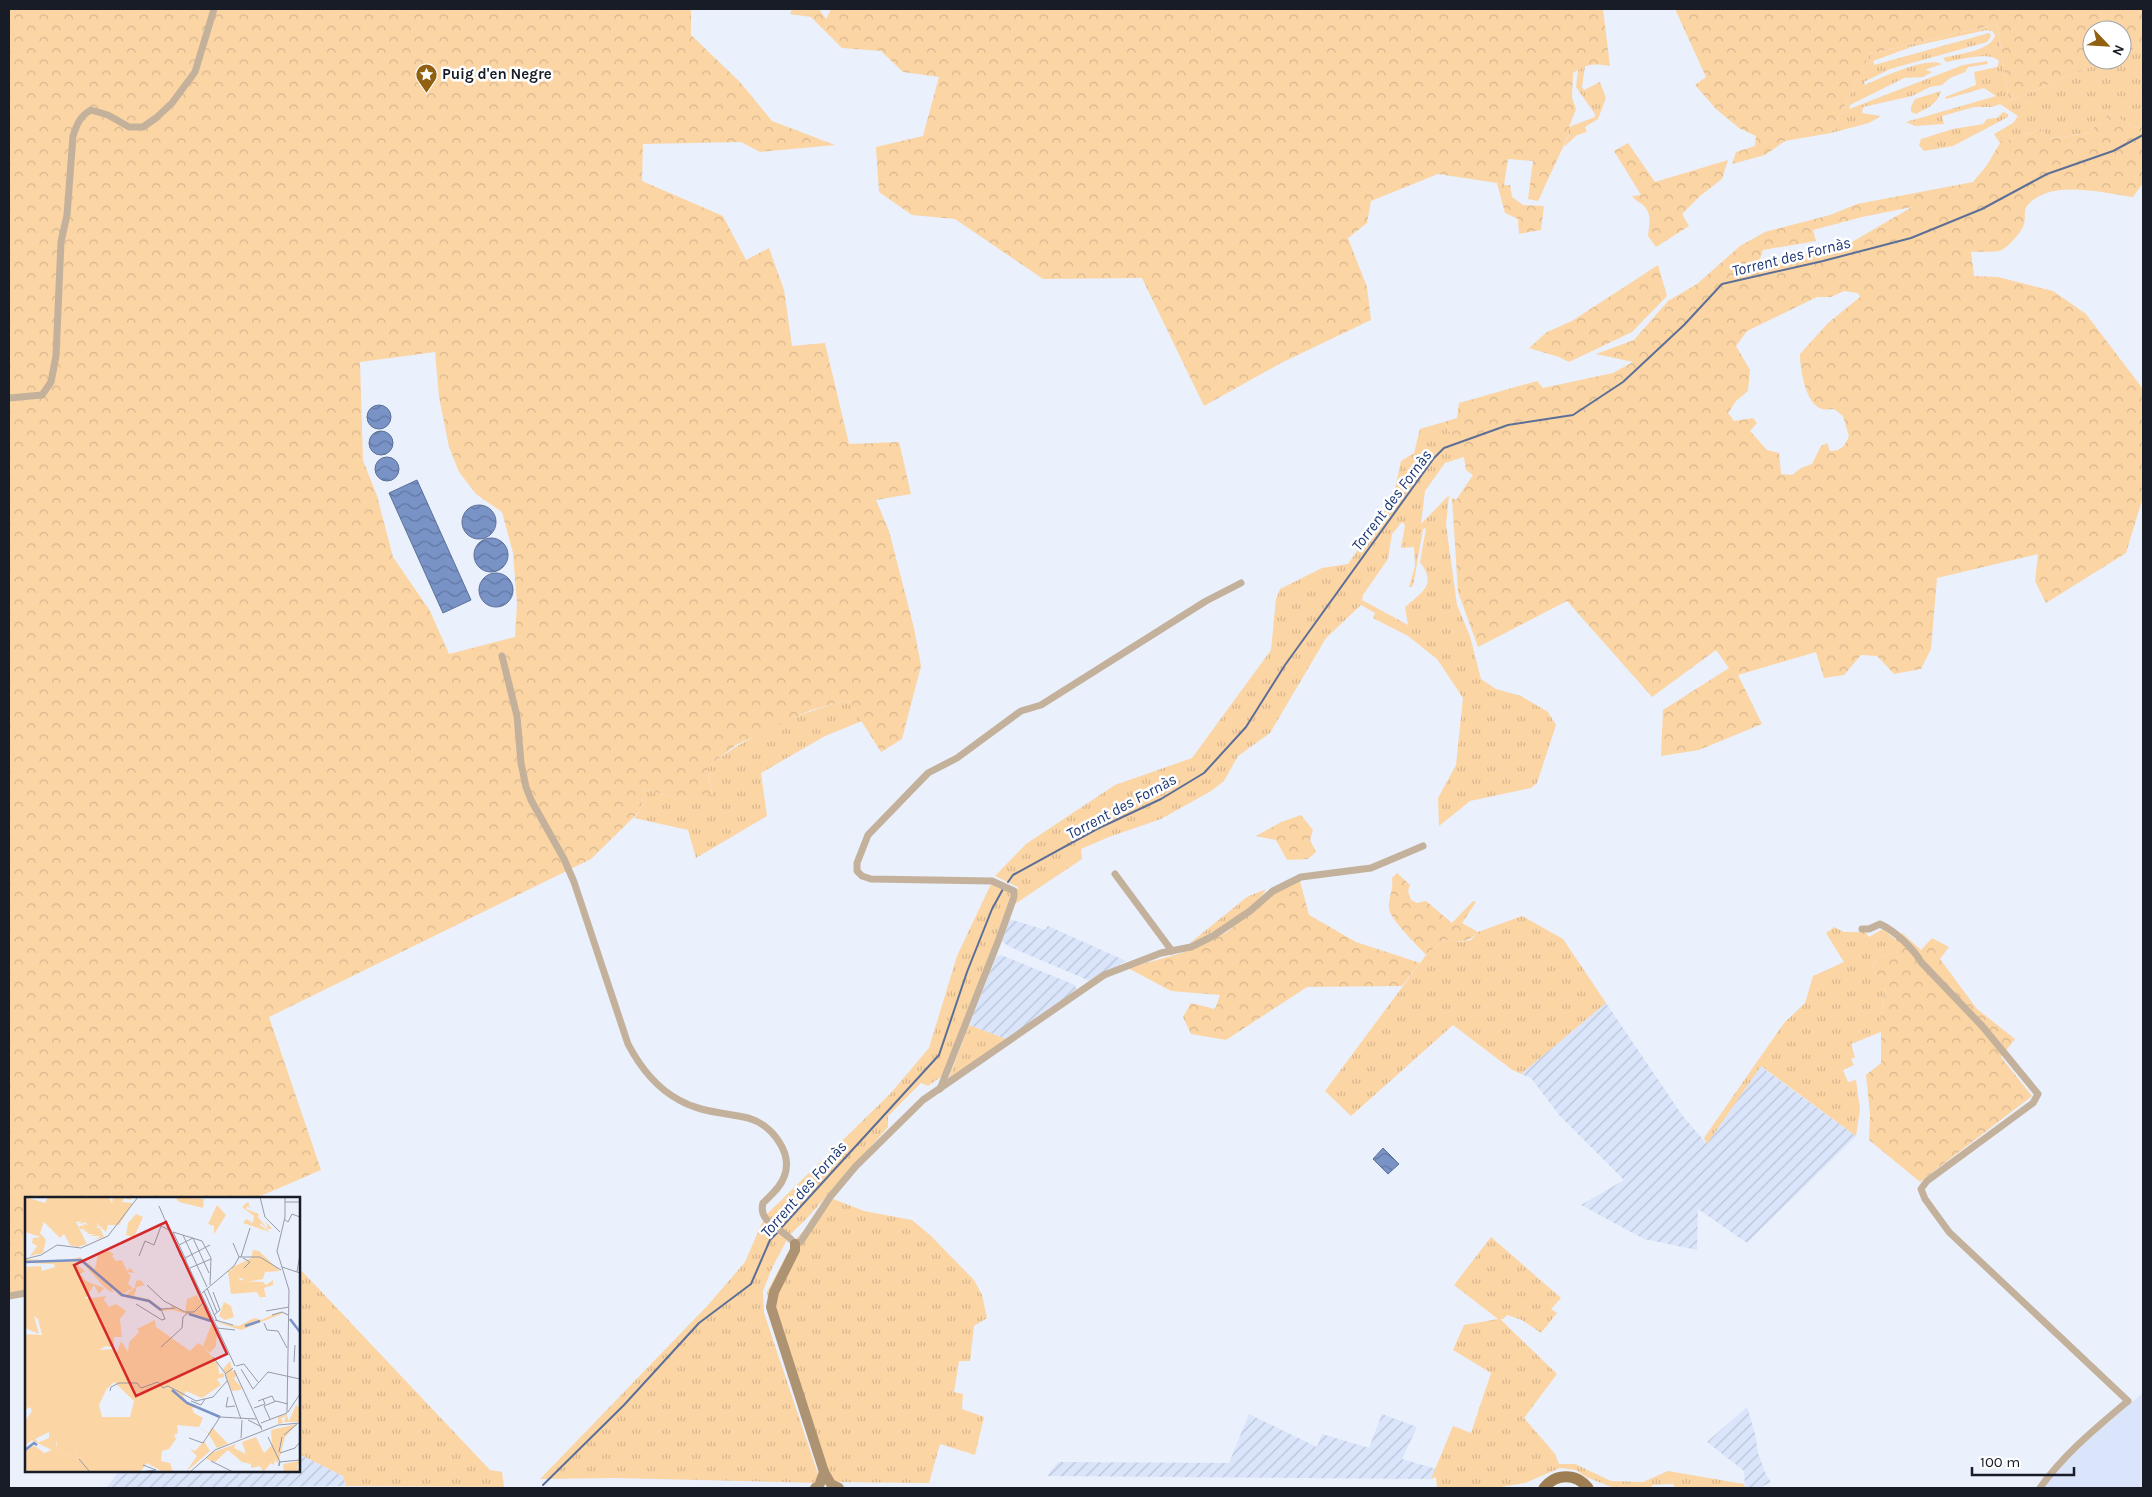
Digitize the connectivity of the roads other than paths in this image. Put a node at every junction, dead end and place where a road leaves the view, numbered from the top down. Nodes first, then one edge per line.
1 (214, 9) edge
2 (9, 398) edge
3 (1241, 583) dead end
4 (502, 656) dead end
5 (1423, 846) dead end
6 (1115, 874) dead end
7 (1862, 928) dead end
8 (1172, 951) junction
9 (940, 1089) junction
10 (792, 1241) junction
11 (25, 1293) edge
12 (9, 1296) edge
13 (824, 1472) junction
14 (1543, 1487) edge
15 (816, 1488) edge
16 (840, 1488) edge
17 (1588, 1488) edge
18 (2040, 1488) edge

1 - 2 street
3 - 9 street
4 - 10 street
5 - 8 street
6 - 8 street
7 - 18 street
8 - 9 street
9 - 10 street
10 - 13 street
11 - 12 street
13 - 15 street
13 - 16 street
14 - 17 main road

